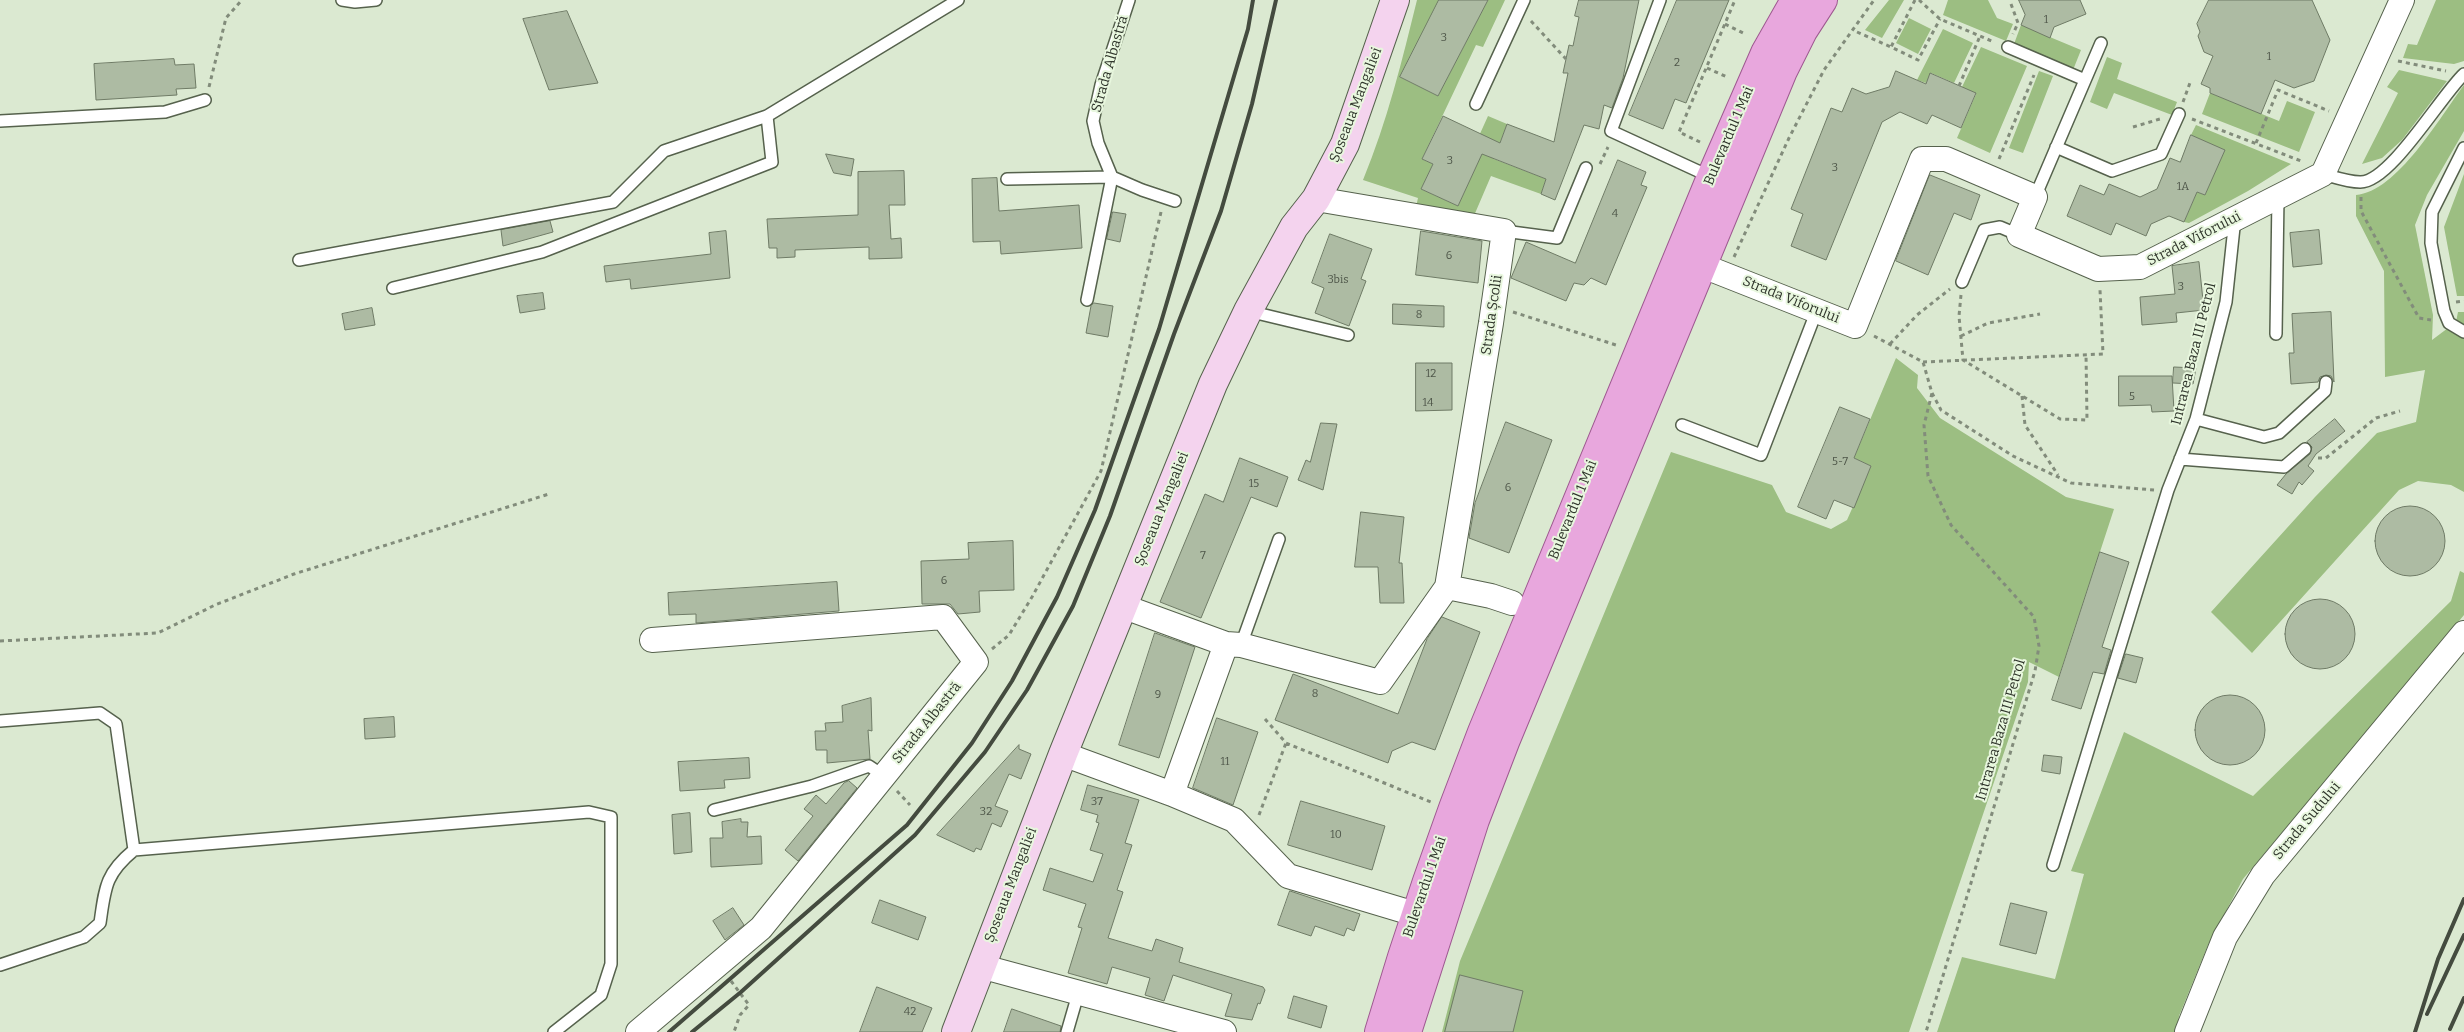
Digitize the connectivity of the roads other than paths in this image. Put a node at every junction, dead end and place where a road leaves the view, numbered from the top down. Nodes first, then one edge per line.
1 (342, 0) edge
2 (376, 0) edge
3 (958, 0) edge
4 (1129, 0) edge
5 (1395, 0) edge
6 (1660, 0) edge
7 (1795, 0) edge
8 (1823, 0) edge
9 (2402, 0) edge
10 (1522, 4) edge
11 (2100, 43) dead end
12 (2008, 47) road end
13 (2463, 74) edge
14 (2085, 80) junction
15 (206, 100) road end
16 (1476, 104) dead end
17 (2178, 114) road end
18 (767, 116) junction
19 (0, 121) edge
20 (2056, 147) junction
21 (2464, 148) edge
22 (1586, 168) road end
23 (2323, 172) junction
24 (1112, 176) junction
25 (1711, 176) junction
26 (1008, 179) dead end
27 (2278, 196) junction
28 (2035, 197) junction
29 (1316, 199) junction
30 (1169, 200) road end
31 (2235, 218) junction
32 (1504, 230) junction
33 (2018, 235) junction
34 (299, 260) dead end
35 (1714, 270) junction
36 (1962, 282) road end
37 (393, 288) dead end
38 (1087, 300) dead end
39 (1817, 310) junction
40 (1248, 311) junction
41 (2464, 332) edge
42 (1348, 334) dead end
43 (2276, 334) dead end
44 (2326, 382) dead end
45 (2196, 419) junction
46 (1682, 425) dead end
47 (2305, 450) road end
48 (2180, 459) junction
49 (1279, 539) dead end
50 (1447, 587) junction
51 (1502, 600) dead end
52 (1122, 606) junction
53 (2464, 633) edge
54 (652, 640) dead end
55 (1234, 644) junction
56 (0, 722) edge
57 (1063, 754) junction
58 (884, 776) junction
59 (1172, 794) junction
60 (714, 810) dead end
61 (134, 850) junction
62 (2053, 866) dead end
63 (1415, 914) junction
64 (0, 965) edge
65 (980, 966) junction
66 (1078, 994) junction
67 (554, 1032) edge
68 (638, 1032) edge
69 (956, 1032) edge
70 (1067, 1032) edge
71 (1224, 1032) edge
72 (1379, 1032) edge
73 (1407, 1032) edge
74 (2187, 1032) edge

1 - 2 lane
3 - 18 lane
4 - 24 lane, Strada Albastră
5 - 29 street, Șoseaua Mangaliei
6 - 25 lane
7 - 25 main road, Bulevardul 1 Mai
8 - 35 main road, Bulevardul 1 Mai
9 - 23 street
10 - 16 lane
11 - 14 lane
12 - 14 lane
13 - 23 lane
14 - 20 lane
15 - 19 lane
17 - 20 lane
18 - 34 lane
18 - 37 lane
20 - 28 lane
21 - 41 lane
22 - 32 lane
23 - 27 street, Strada Viforului
24 - 26 lane
24 - 30 lane
24 - 38 lane
25 - 63 main road, Bulevardul 1 Mai
27 - 31 street, Strada Viforului
27 - 43 lane
28 - 33 street
28 - 39 street, Strada Viforului
29 - 32 street
29 - 40 street, Șoseaua Mangaliei
31 - 33 street, Strada Viforului
31 - 45 lane, Intrarea Baza III Petrol
32 - 50 street, Strada Școlii
33 - 36 lane
35 - 39 street, Strada Viforului
35 - 73 main road, Bulevardul 1 Mai
39 - 46 lane
40 - 42 lane
40 - 52 street, Șoseaua Mangaliei
44 - 45 lane
45 - 48 lane, Intrarea Baza III Petrol
47 - 48 lane
48 - 62 lane, Intrarea Baza III Petrol
49 - 55 lane
50 - 51 street
50 - 55 street, Strada Școlii
52 - 55 street
52 - 57 street, Șoseaua Mangaliei
53 - 74 street, Strada Sudului
54 - 58 street, Strada Albastră
55 - 59 street
56 - 61 lane
57 - 59 street
57 - 65 street, Șoseaua Mangaliei
58 - 60 lane
58 - 68 street, Strada Albastră
59 - 63 street
61 - 64 lane
61 - 67 lane
63 - 72 main road, Bulevardul 1 Mai
65 - 66 street
65 - 69 street, Șoseaua Mangaliei
66 - 70 lane
66 - 71 street

